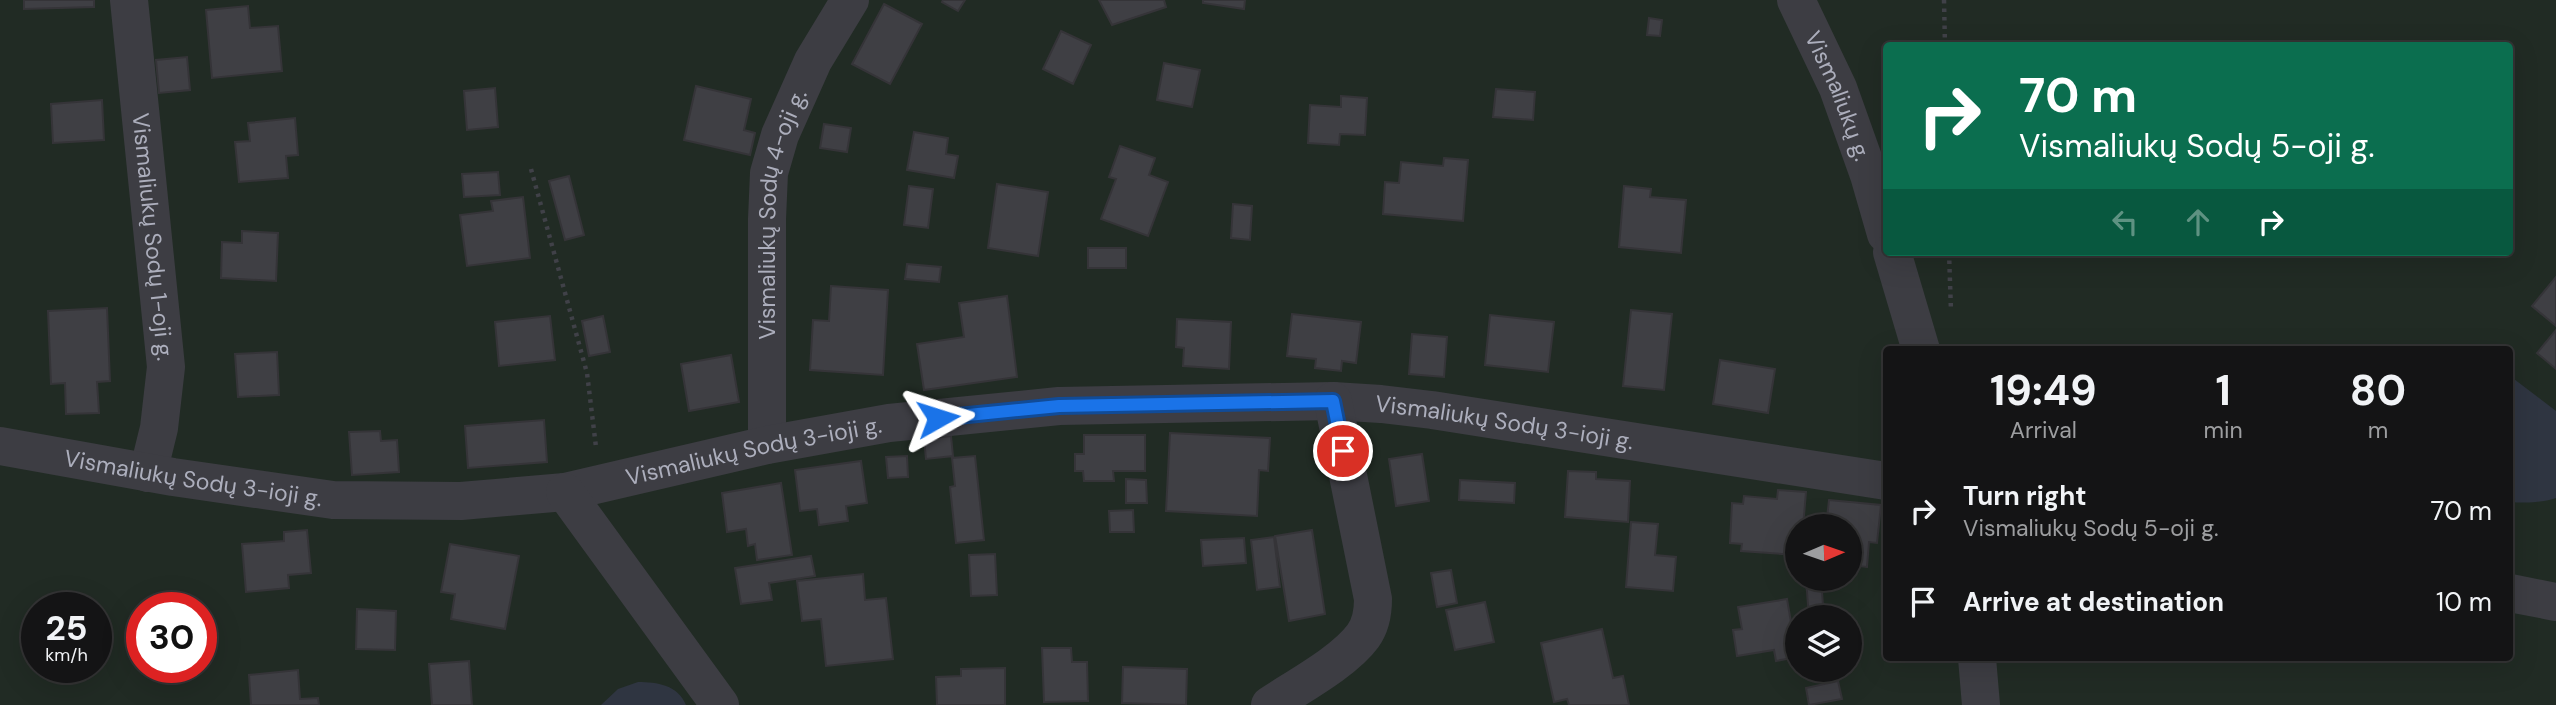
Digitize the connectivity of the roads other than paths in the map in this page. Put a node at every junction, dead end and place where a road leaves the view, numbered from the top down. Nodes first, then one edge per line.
1 (129, 0) edge
2 (850, 0) edge
3 (1796, 0) edge
4 (1883, 224) edge
5 (1893, 256) edge
6 (1920, 346) edge
7 (1333, 401) junction
8 (766, 445) junction
9 (0, 446) edge
10 (148, 473) junction
11 (1883, 481) edge
12 (583, 489) junction
13 (2513, 594) edge
14 (2556, 602) edge
15 (1977, 661) edge
16 (720, 705) edge
17 (1270, 705) edge
18 (1981, 705) edge

1 - 10 street, Vismaliukų Sodų 1-oji g.
2 - 8 street, Vismaliukų Sodų 4-oji g.
3 - 4 street, Vismaliukų g.
5 - 6 street
7 - 8 street, Vismaliukų Sodų 3-ioji g.
7 - 11 street, Vismaliukų Sodų 3-ioji g.
7 - 17 street
8 - 12 street, Vismaliukų Sodų 3-ioji g.
9 - 10 street, Vismaliukų Sodų 3-ioji g.
10 - 12 street, Vismaliukų Sodų 3-ioji g.
12 - 16 street
13 - 14 street
15 - 18 street

